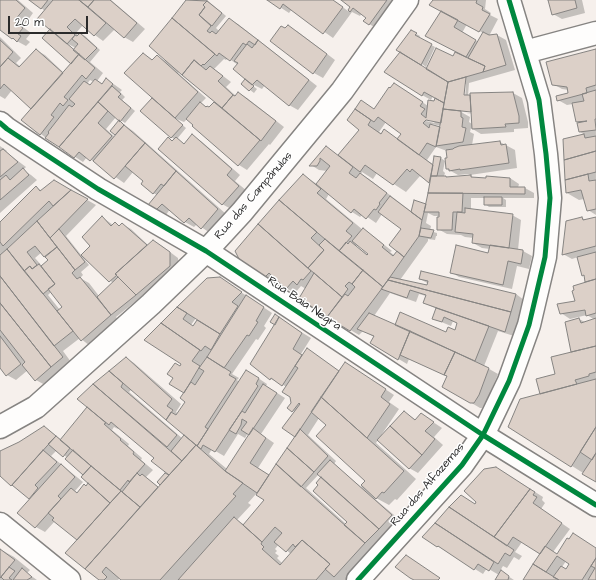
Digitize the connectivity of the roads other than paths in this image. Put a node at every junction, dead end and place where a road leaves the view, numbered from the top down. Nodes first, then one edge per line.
1 (407, 0) edge
2 (509, 0) edge
3 (596, 33) edge
4 (525, 52) junction
5 (0, 123) edge
6 (206, 251) junction
7 (0, 427) edge
8 (483, 435) junction
9 (594, 503) edge
10 (0, 524) edge
11 (69, 580) edge
12 (358, 580) edge

1 - 6 street, Rua das Campânulas
2 - 4 street, Rua das Alfazemas
3 - 4 street
4 - 8 street, Rua das Alfazemas
5 - 6 street, Rua Baia Negra
6 - 7 street, Rua das Campânulas
6 - 8 street, Rua Baia Negra
8 - 9 street, Rua Baia Negra
8 - 12 street, Rua das Alfazemas
10 - 11 street

